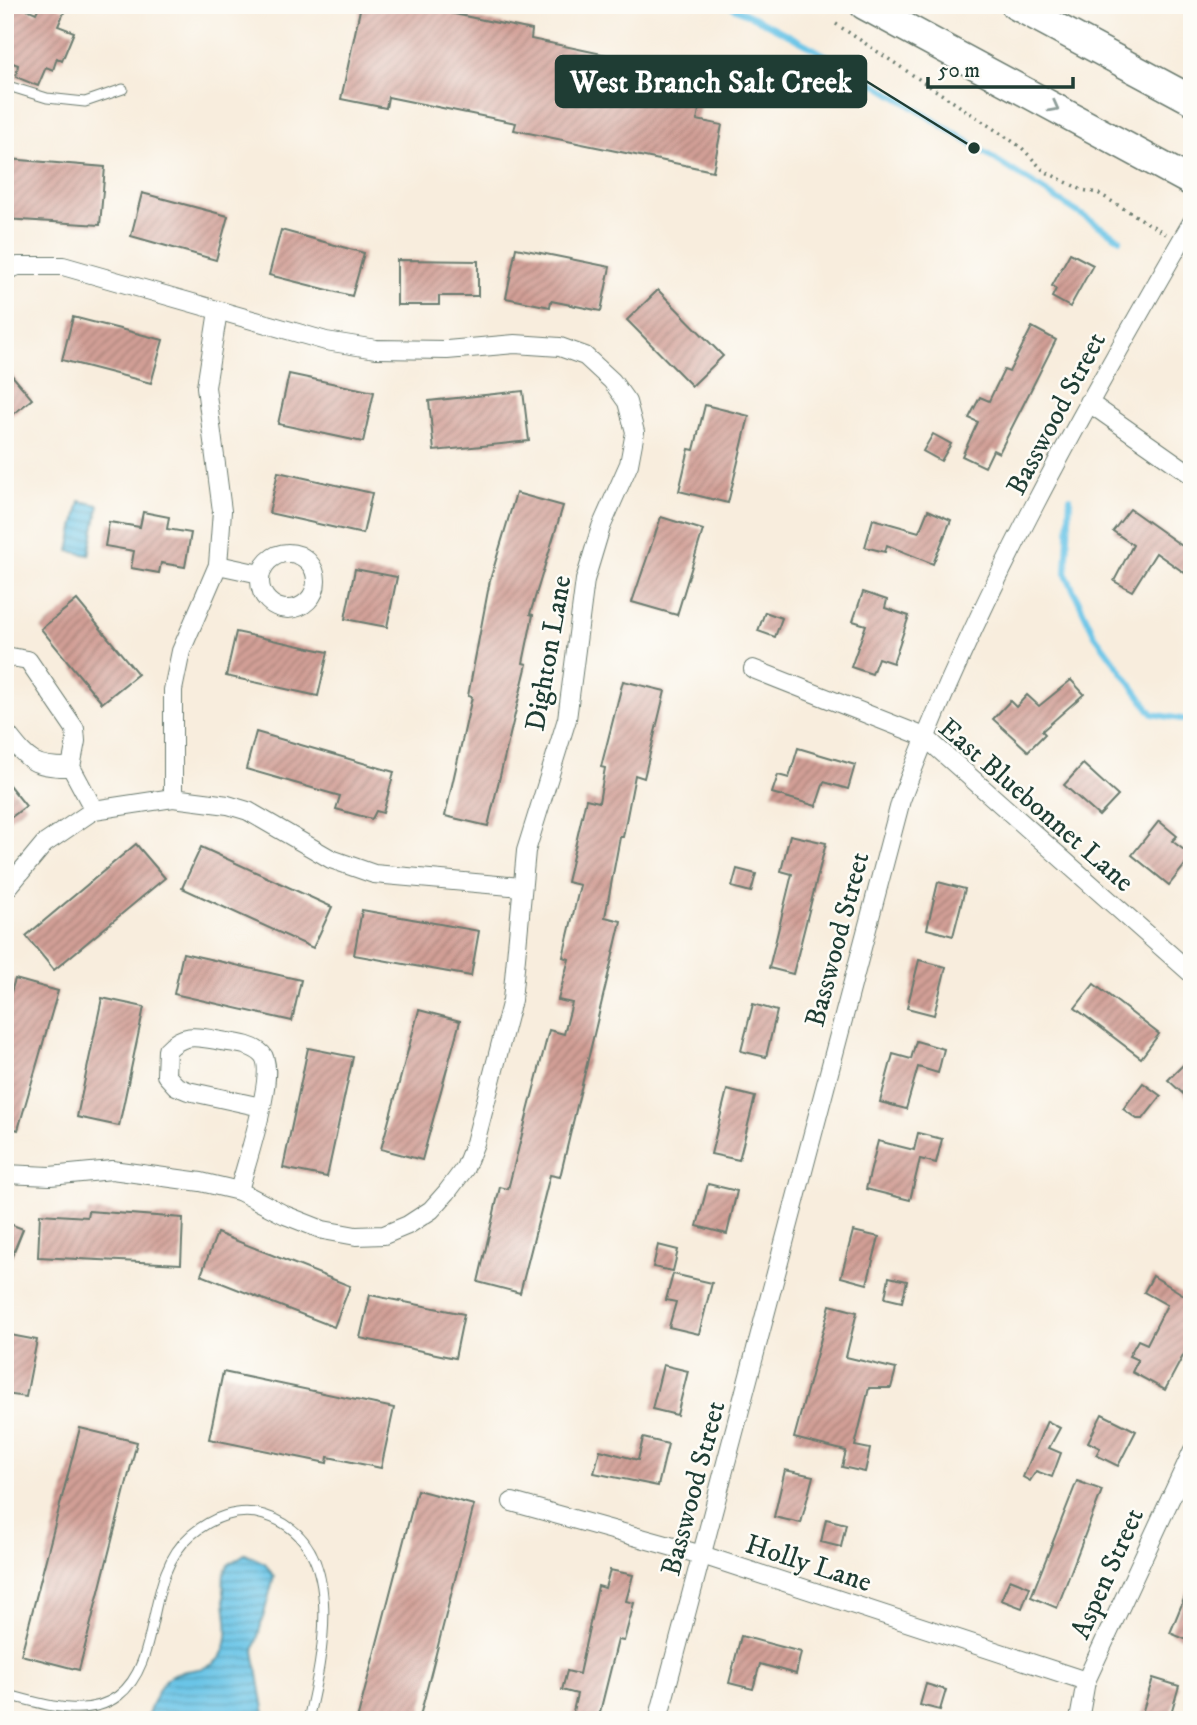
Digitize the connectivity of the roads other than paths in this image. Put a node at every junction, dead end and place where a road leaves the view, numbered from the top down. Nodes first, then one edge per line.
1 (864, 5) edge
2 (1015, 5) edge
3 (1053, 14) edge
4 (5, 85) edge
5 (123, 89) dead end
6 (1192, 100) edge
7 (1192, 182) edge
8 (1192, 222) edge
9 (5, 271) edge
10 (218, 311) junction
11 (1088, 402) junction
12 (1192, 475) edge
13 (218, 565) junction
14 (260, 574) dead end
15 (5, 660) edge
16 (753, 669) dead end
17 (5, 731) edge
18 (925, 737) junction
19 (71, 767) junction
20 (173, 798) junction
21 (94, 810) junction
22 (521, 887) junction
23 (5, 891) edge
24 (1192, 974) edge
25 (261, 1107) junction
26 (5, 1174) edge
27 (239, 1191) junction
28 (1192, 1452) edge
29 (512, 1502) dead end
30 (702, 1555) junction
31 (1086, 1681) junction
32 (5, 1694) edge
33 (308, 1720) edge
34 (659, 1720) edge
35 (1079, 1720) edge

1 -> 7 main road
2 - 3 main road
3 - 6 main road
4 - 5 lane
8 - 11 street, Basswood Street
9 - 10 street, Dighton Lane
10 - 13 street
10 - 22 street, Dighton Lane
11 - 12 street
11 - 18 street, Basswood Street
13 - 14 street
13 - 20 street
15 - 19 street
16 - 18 street, East Bluebonnet Lane
17 - 19 street
18 - 24 street, East Bluebonnet Lane
18 - 30 street, Basswood Street
19 - 21 street
20 - 21 street
20 - 22 street
21 - 23 street
22 - 27 street, Dighton Lane
25 - 25 street
25 - 27 street
26 - 27 street, Dighton Lane
28 - 31 street, Aspen Street
29 - 30 street, Holly Lane
30 - 31 street, Holly Lane
30 - 34 street, Basswood Street
31 - 35 street, Aspen Street
32 - 33 lane

